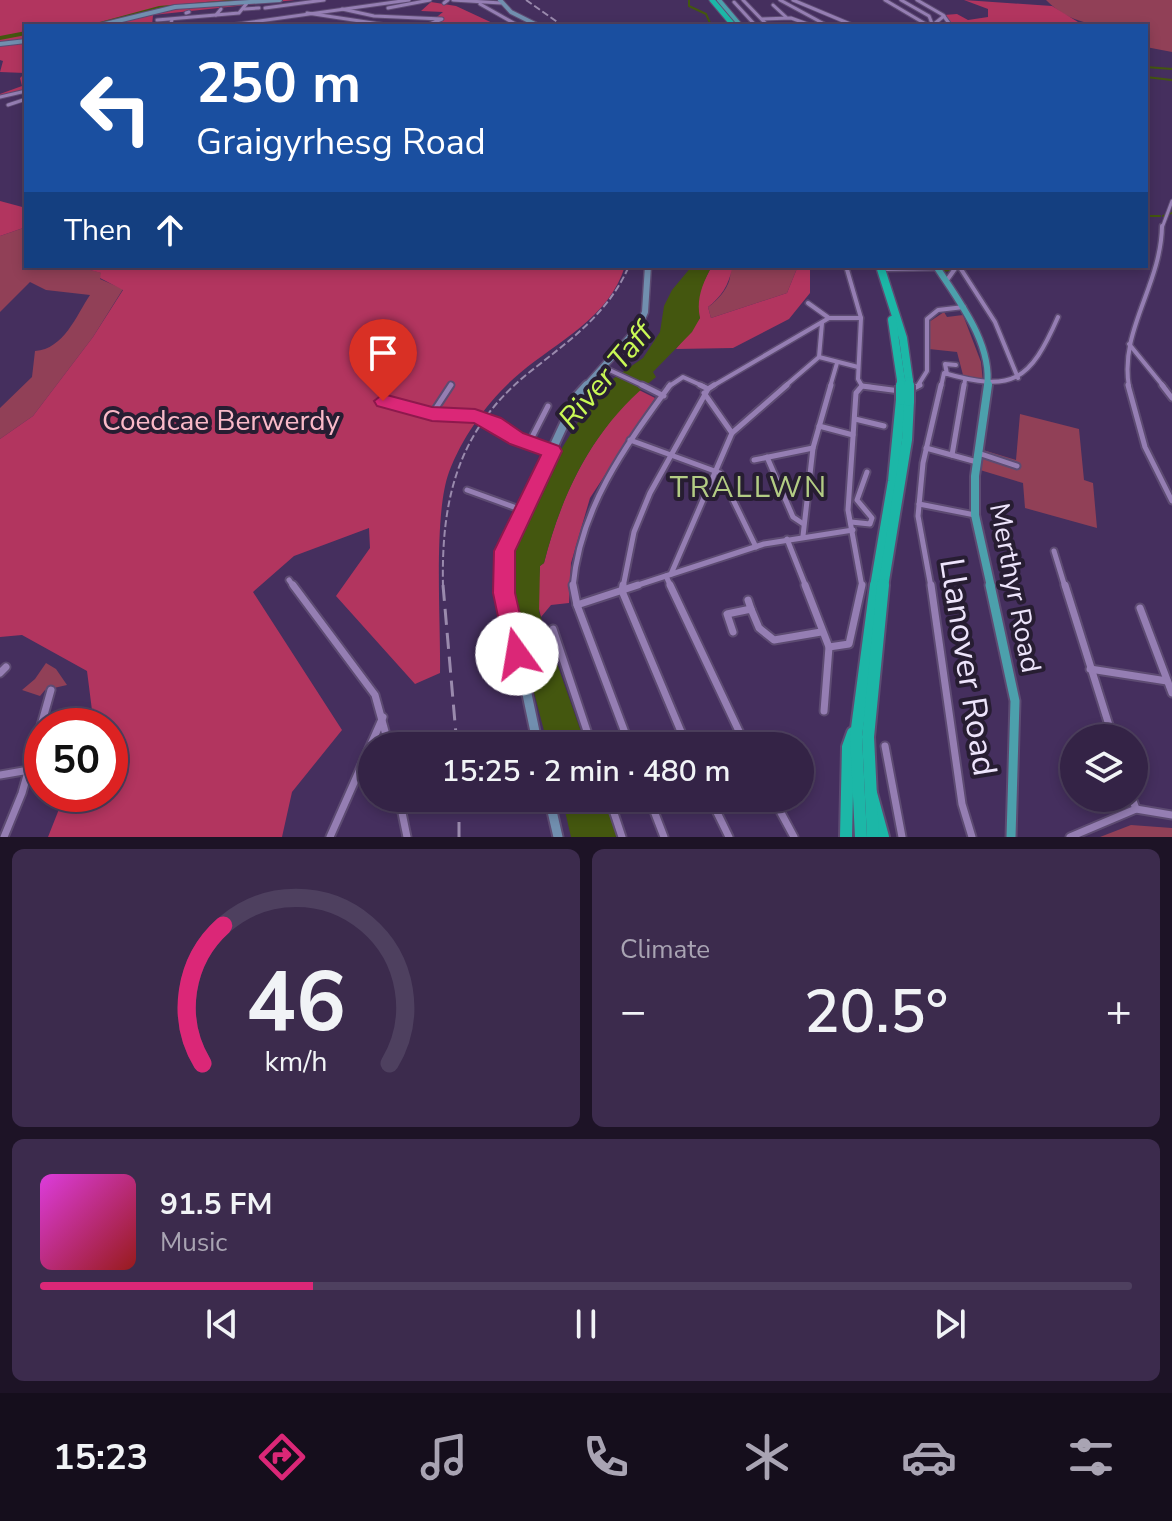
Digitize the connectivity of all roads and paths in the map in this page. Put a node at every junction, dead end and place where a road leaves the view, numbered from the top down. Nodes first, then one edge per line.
1 (280, 0) edge
2 (324, 0) edge
3 (409, 0) edge
4 (430, 0) edge
5 (451, 0) edge
6 (710, 0) edge
7 (719, 0) edge
8 (743, 0) edge
9 (780, 0) edge
10 (793, 0) edge
11 (885, 0) edge
12 (901, 0) edge
13 (917, 0) edge
14 (500, 1) edge
15 (734, 2) dead end
16 (247, 3) junction
17 (444, 3) dead end
18 (480, 4) junction
19 (773, 5) dead end
20 (259, 8) dead end
21 (265, 8) dead end
22 (342, 8) junction
23 (388, 8) dead end
24 (243, 9) junction
25 (222, 10) dead end
26 (307, 12) junction
27 (203, 15) junction
28 (216, 15) junction
29 (944, 16) junction
30 (787, 17) junction
31 (762, 19) junction
32 (157, 20) dead end
33 (173, 20) junction
34 (207, 21) dead end
35 (104, 24) edge
36 (171, 24) edge
37 (241, 24) edge
38 (377, 24) edge
39 (430, 24) edge
40 (515, 24) edge
41 (535, 24) edge
42 (730, 24) edge
43 (739, 24) edge
44 (754, 24) edge
45 (766, 24) edge
46 (807, 24) edge
47 (824, 24) edge
48 (850, 24) edge
49 (930, 24) edge
50 (931, 24) edge
51 (935, 24) edge
52 (950, 24) edge
53 (24, 41) edge
54 (0, 44) edge
55 (24, 91) edge
56 (0, 97) edge
57 (24, 100) edge
58 (8, 105) dead end
59 (1172, 201) edge
60 (648, 268) edge
61 (847, 268) edge
62 (875, 268) edge
63 (884, 268) edge
64 (937, 268) edge
65 (956, 268) edge
66 (959, 268) edge
67 (947, 280) junction
68 (808, 303) dead end
69 (964, 307) junction
70 (1058, 317) dead end
71 (829, 318) junction
72 (861, 318) junction
73 (822, 322) junction
74 (1129, 344) junction
75 (819, 357) junction
76 (837, 363) junction
77 (956, 365) dead end
78 (858, 367) junction
79 (605, 368) junction
80 (945, 374) junction
81 (1018, 378) junction
82 (905, 380) junction
83 (965, 380) junction
84 (451, 385) dead end
85 (990, 385) junction
86 (862, 386) junction
87 (706, 391) junction
88 (664, 396) junction
89 (1172, 398) edge
90 (383, 401) dead end
91 (905, 401) junction
92 (548, 406) dead end
93 (432, 414) junction
94 (855, 419) junction
95 (819, 426) junction
96 (884, 426) dead end
97 (732, 433) junction
98 (853, 435) junction
99 (630, 440) junction
100 (529, 443) junction
101 (813, 448) junction
102 (926, 448) junction
103 (552, 451) junction
104 (671, 455) junction
105 (952, 455) junction
106 (767, 457) junction
107 (978, 458) junction
108 (754, 460) dead end
109 (1017, 466) dead end
110 (714, 470) junction
111 (867, 472) dead end
112 (467, 490) dead end
113 (1172, 501) edge
114 (919, 504) junction
115 (522, 510) junction
116 (975, 515) junction
117 (802, 523) junction
118 (852, 526) junction
119 (803, 536) junction
120 (787, 539) junction
121 (756, 547) junction
122 (1054, 551) dead end
123 (668, 575) junction
124 (289, 580) dead end
125 (622, 591) junction
126 (748, 600) dead end
127 (577, 605) junction
128 (1140, 608) dead end
129 (751, 609) junction
130 (553, 629) dead end
131 (733, 632) dead end
132 (821, 632) junction
133 (832, 646) junction
134 (6, 667) dead end
135 (1090, 669) junction
136 (0, 673) edge
137 (1167, 681) junction
138 (51, 690) dead end
139 (1172, 693) edge
140 (46, 708) edge
141 (824, 711) dead end
142 (383, 716) junction
143 (857, 724) junction
144 (1108, 724) edge
145 (386, 732) edge
146 (535, 732) edge
147 (587, 732) edge
148 (625, 732) edge
149 (681, 732) edge
150 (740, 732) edge
151 (885, 746) dead end
152 (24, 771) edge
153 (0, 775) edge
154 (867, 782) junction
155 (24, 783) edge
156 (1148, 811) edge
157 (402, 812) edge
158 (552, 812) edge
159 (614, 812) edge
160 (654, 812) edge
161 (717, 812) edge
162 (781, 812) edge
163 (1129, 812) edge
164 (1172, 815) edge
165 (4, 837) edge
166 (330, 837) edge
167 (407, 837) edge
168 (558, 837) edge
169 (622, 837) edge
170 (664, 837) edge
171 (729, 837) edge
172 (794, 837) edge
173 (846, 837) edge
174 (861, 837) edge
175 (873, 837) edge
176 (883, 837) edge
177 (902, 837) edge
178 (972, 837) edge
179 (1011, 837) edge
180 (1070, 837) edge

1 - 16 main road
2 - 21 street
3 - 22 street
4 - 23 street
5 - 17 street
5 - 18 street
6 - 42 highway
7 - 43 main road
8 - 31 street
9 - 47 street
10 - 48 street
11 - 49 street
12 - 50 street
13 - 29 street
14 - 18 street
14 - 41 main road
15 - 44 street
16 - 24 street
16 - 35 main road
18 - 40 street
19 - 30 street
20 - 24 street
22 - 26 street
22 - 39 street
24 - 28 street
25 - 28 street
26 - 37 street
26 - 38 street
27 - 28 street
27 - 33 street
27 - 34 street
29 - 51 street
29 - 52 street
30 - 31 street
30 - 46 street
31 - 45 street
32 - 33 street
33 - 36 street
53 - 54 main road
55 - 56 street
57 - 58 street
59 - 74 street
60 - 79 main road
61 - 72 street
62 - 82 highway
63 - 82 highway
64 - 67 main road, Merthyr Road
65 - 67 street
66 - 81 street
67 - 69 main road, Merthyr Road
68 - 71 street
69 - 85 main road, Merthyr Road
69 - 86 street
70 - 81 street
71 - 72 street
71 - 73 street
72 - 78 street
73 - 75 street
73 - 87 street
74 - 89 street
74 - 113 street
75 - 76 street
75 - 97 street
76 - 78 street
76 - 95 street
77 - 80 street
78 - 86 street
79 - 88 street
79 - 103 main road
80 - 83 street
80 - 102 street, Llanover Road
81 - 85 street
82 - 91 highway, bridge
83 - 85 street
83 - 105 street
84 - 93 street
85 - 107 main road, Merthyr Road
86 - 94 street
87 - 88 street
87 - 97 street
87 - 104 street
88 - 99 street
90 - 93 street
91 - 143 highway
91 - 154 highway
92 - 100 street
93 - 100 street
94 - 96 street
94 - 98 street
95 - 98 street
95 - 101 street
97 - 110 street
98 - 118 street
99 - 104 street
99 - 127 street
100 - 103 street
101 - 106 street
101 - 117 street
102 - 105 street
102 - 114 street, Llanover Road
103 - 115 main road
104 - 110 street
104 - 125 street
105 - 107 street
106 - 108 street
106 - 117 street
107 - 109 street
107 - 116 main road, Merthyr Road
110 - 121 street
110 - 123 street
111 - 118 street
112 - 115 street
114 - 116 street
114 - 178 street, Llanover Road
115 - 146 main road
116 - 179 main road, Merthyr Road
117 - 119 street
118 - 119 street
118 - 133 street
119 - 120 street
120 - 121 street
120 - 132 street
121 - 123 street
122 - 135 street
123 - 125 street
123 - 150 street
124 - 142 street
125 - 127 street
125 - 149 street
126 - 129 street
127 - 148 street
128 - 137 street
129 - 131 street
129 - 132 street
130 - 147 street
132 - 133 street
133 - 141 street
134 - 136 street
135 - 137 street
135 - 144 street
137 - 139 street
138 - 140 street
142 - 145 street
142 - 166 street
143 - 173 highway
143 - 174 highway
151 - 177 street
152 - 153 street
154 - 175 highway
154 - 176 highway
155 - 165 street
156 - 164 street
157 - 167 street
158 - 168 main road
159 - 169 street
160 - 170 street
161 - 171 street
162 - 172 street
163 - 180 street

